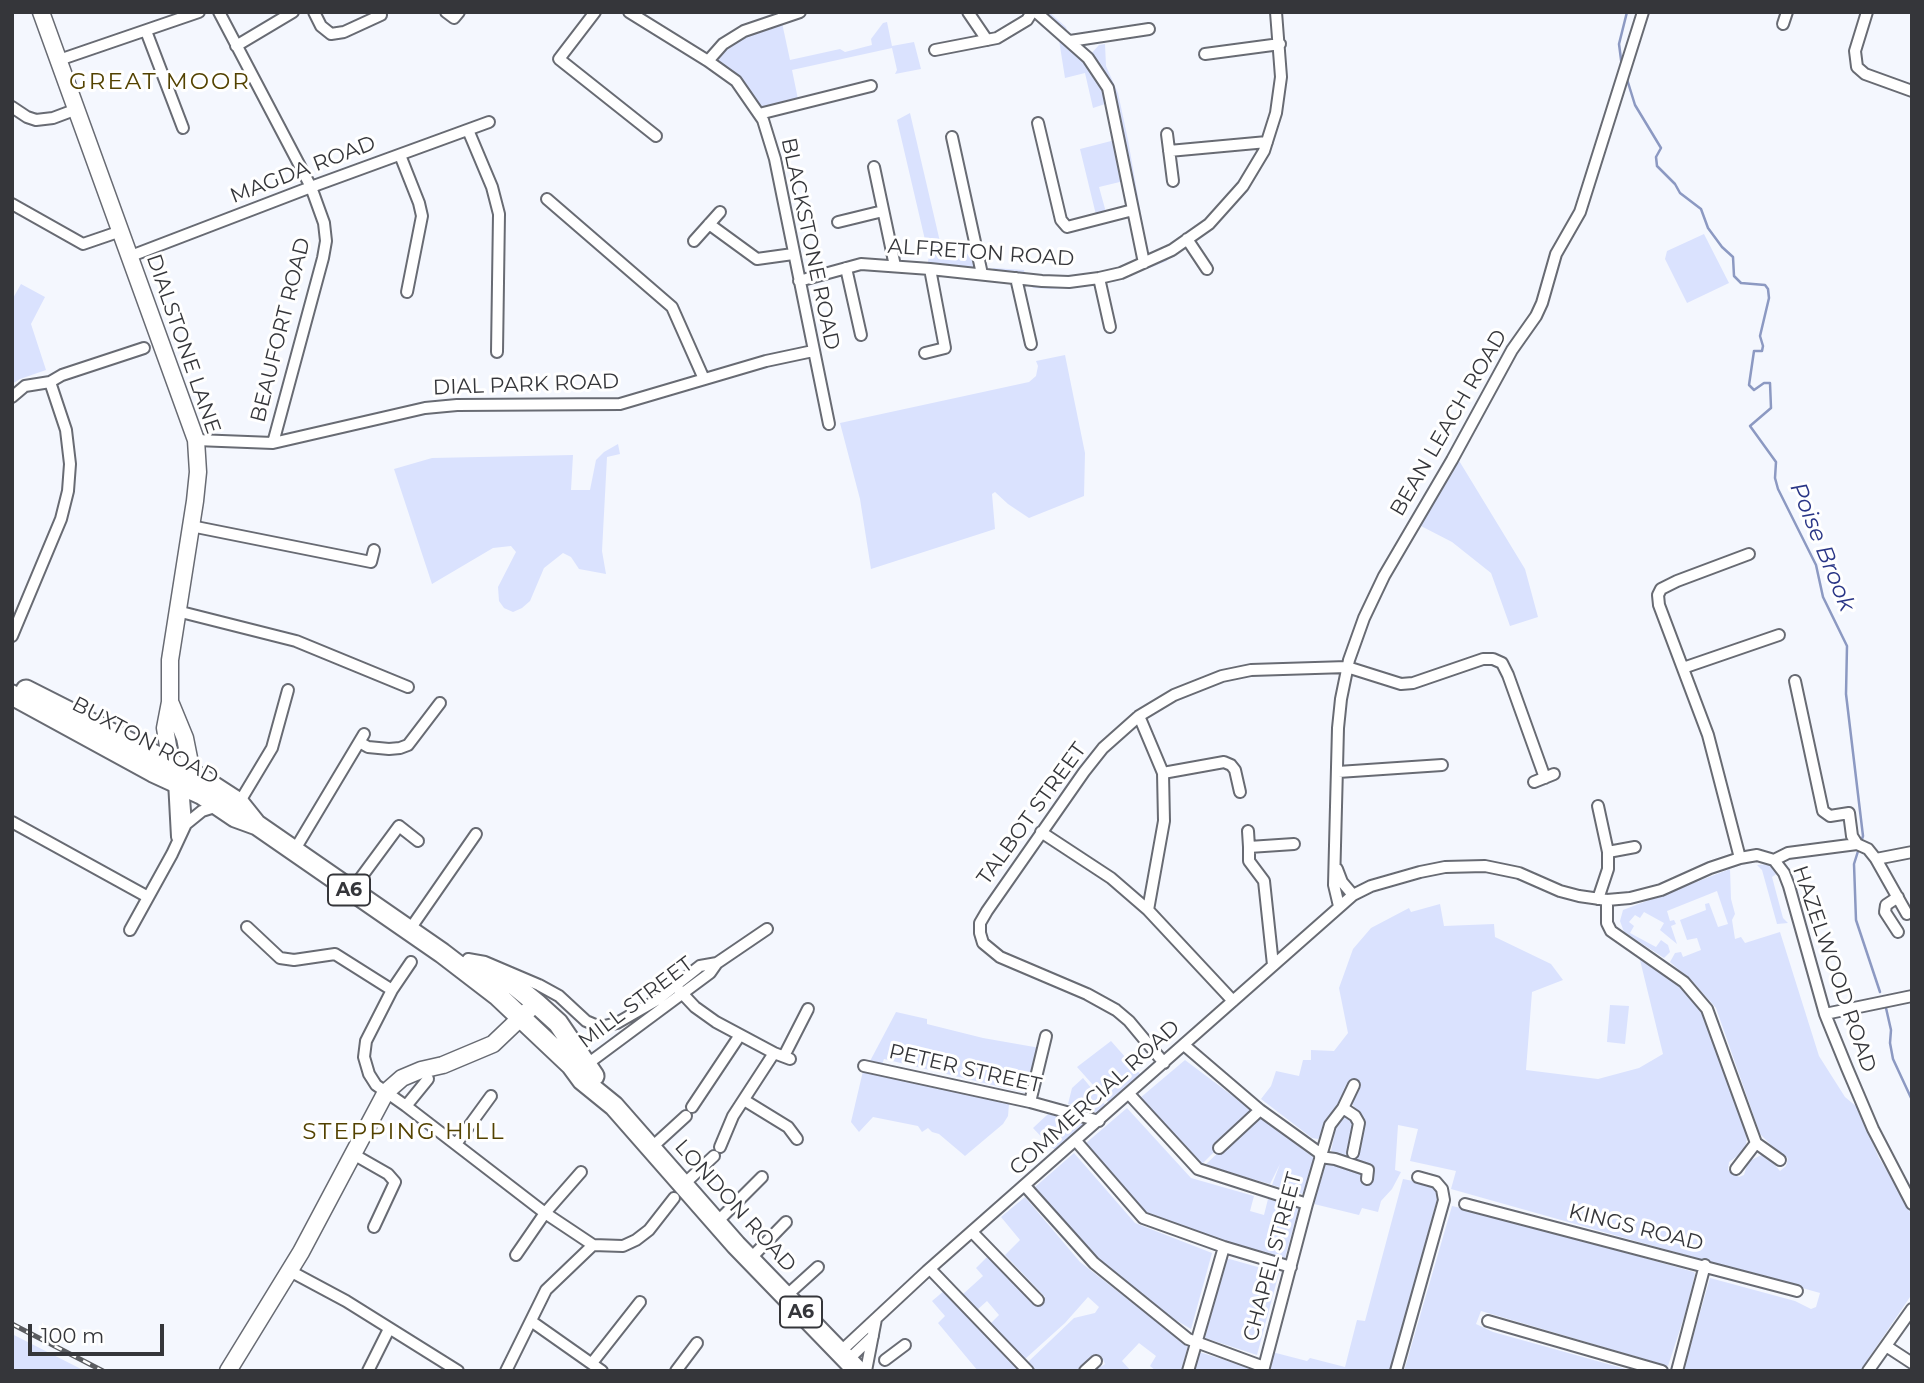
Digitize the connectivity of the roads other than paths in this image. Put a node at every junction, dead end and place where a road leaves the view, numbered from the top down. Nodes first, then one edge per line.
1 (41, 12) edge
2 (199, 12) edge
3 (219, 12) edge
4 (293, 12) edge
5 (314, 12) edge
6 (446, 12) edge
7 (459, 12) edge
8 (595, 12) edge
9 (629, 12) edge
10 (800, 12) edge
11 (968, 12) edge
12 (1034, 12) edge
13 (1276, 12) edge
14 (1643, 12) edge
15 (1787, 12) edge
16 (1867, 12) edge
17 (382, 17) edge
18 (1783, 24) dead end
19 (1149, 29) dead end
20 (146, 31) junction
21 (987, 40) junction
22 (1070, 41) junction
23 (1280, 44) junction
24 (236, 46) junction
25 (935, 50) dead end
26 (1205, 54) dead end
27 (59, 61) junction
28 (708, 61) junction
29 (872, 86) dead end
30 (1912, 90) edge
31 (12, 107) edge
32 (77, 109) junction
33 (760, 114) junction
34 (489, 122) dead end
35 (1038, 123) dead end
36 (183, 128) dead end
37 (468, 130) junction
38 (1167, 134) dead end
39 (656, 136) dead end
40 (952, 136) dead end
41 (1267, 142) junction
42 (1169, 151) junction
43 (400, 155) junction
44 (874, 167) dead end
45 (1173, 181) dead end
46 (311, 187) junction
47 (547, 199) dead end
48 (12, 204) edge
49 (1133, 210) junction
50 (883, 211) junction
51 (720, 212) dead end
52 (838, 222) dead end
53 (709, 225) junction
54 (121, 232) junction
55 (1187, 239) junction
56 (694, 241) dead end
57 (793, 254) junction
58 (131, 256) junction
59 (1144, 263) junction
60 (895, 266) junction
61 (846, 268) junction
62 (930, 269) junction
63 (1207, 269) dead end
64 (982, 274) junction
65 (1016, 278) junction
66 (1099, 278) junction
67 (799, 281) junction
68 (407, 292) dead end
69 (1110, 327) dead end
70 (861, 335) dead end
71 (1031, 344) dead end
72 (144, 348) dead end
73 (813, 351) junction
74 (497, 352) dead end
75 (925, 353) dead end
76 (704, 380) junction
77 (50, 382) junction
78 (12, 397) edge
79 (829, 424) dead end
80 (196, 440) junction
81 (273, 443) junction
82 (191, 526) junction
83 (374, 550) dead end
84 (1749, 554) dead end
85 (177, 611) junction
86 (1779, 635) dead end
87 (12, 636) edge
88 (1347, 667) junction
89 (1683, 668) junction
90 (1795, 681) dead end
91 (12, 683) edge
92 (408, 687) dead end
93 (288, 690) dead end
94 (12, 695) edge
95 (440, 703) dead end
96 (1139, 716) junction
97 (172, 726) junction
98 (134, 744) junction
99 (1442, 765) dead end
100 (1338, 772) junction
101 (1163, 773) junction
102 (180, 774) junction
103 (1544, 778) dead end
104 (1240, 792) dead end
105 (239, 803) junction
106 (218, 806) junction
107 (1598, 806) dead end
108 (12, 822) edge
109 (186, 824) junction
110 (257, 825) junction
111 (1248, 831) dead end
112 (1041, 832) junction
113 (476, 834) dead end
114 (177, 840) junction
115 (418, 841) dead end
116 (1294, 844) dead end
117 (1861, 846) junction
118 (1248, 847) junction
119 (1636, 847) dead end
120 (294, 851) junction
121 (1608, 852) junction
122 (1912, 852) edge
123 (1740, 858) junction
124 (1876, 859) junction
125 (1774, 860) junction
126 (1335, 863) junction
127 (351, 891) junction
128 (1353, 895) junction
129 (148, 897) junction
130 (1898, 897) junction
131 (1602, 899) junction
132 (1339, 906) junction
133 (1148, 910) junction
134 (1907, 914) dead end
135 (247, 927) dead end
136 (767, 929) dead end
137 (130, 930) dead end
138 (408, 932) junction
139 (1898, 932) dead end
140 (442, 953) junction
141 (411, 962) dead end
142 (1273, 965) junction
143 (679, 989) junction
144 (392, 990) junction
145 (498, 996) junction
146 (559, 996) junction
147 (1912, 996) edge
148 (1233, 1001) junction
149 (808, 1009) dead end
150 (528, 1013) junction
151 (1825, 1014) junction
152 (740, 1035) junction
153 (1046, 1036) dead end
154 (494, 1044) junction
155 (1184, 1045) junction
156 (470, 1055) junction
157 (783, 1056) junction
158 (1164, 1063) junction
159 (864, 1066) dead end
160 (578, 1067) junction
161 (428, 1079) dead end
162 (1354, 1086) dead end
163 (386, 1092) junction
164 (1129, 1094) junction
165 (491, 1096) dead end
166 (744, 1100) junction
167 (1030, 1102) junction
168 (406, 1105) junction
169 (1343, 1108) junction
170 (1259, 1110) junction
171 (798, 1118) dead end
172 (1099, 1121) junction
173 (788, 1127) junction
174 (797, 1139) dead end
175 (1076, 1141) junction
176 (1756, 1143) junction
177 (456, 1144) junction
178 (651, 1148) junction
179 (1219, 1148) dead end
180 (1353, 1153) dead end
181 (353, 1154) junction
182 (1321, 1156) junction
183 (1780, 1160) dead end
184 (1736, 1169) dead end
185 (581, 1172) dead end
186 (762, 1177) dead end
187 (1418, 1177) dead end
188 (1367, 1179) dead end
189 (1025, 1186) junction
190 (679, 1191) junction
191 (1307, 1204) junction
192 (1465, 1204) dead end
193 (1912, 1204) edge
194 (545, 1213) junction
195 (786, 1222) dead end
196 (716, 1223) junction
197 (374, 1227) dead end
198 (973, 1233) junction
199 (593, 1245) junction
200 (1224, 1247) junction
201 (516, 1255) dead end
202 (750, 1259) junction
203 (1705, 1265) junction
204 (818, 1267) dead end
205 (1291, 1267) junction
206 (930, 1269) junction
207 (290, 1271) junction
208 (1797, 1291) dead end
209 (786, 1296) junction
210 (1038, 1300) dead end
211 (640, 1302) dead end
212 (1912, 1309) edge
213 (877, 1319) junction
214 (531, 1321) junction
215 (1488, 1321) dead end
216 (389, 1329) junction
217 (875, 1334) junction
218 (697, 1343) dead end
219 (1197, 1344) junction
220 (905, 1345) dead end
221 (1886, 1346) junction
222 (885, 1360) dead end
223 (849, 1361) edge
224 (1096, 1361) dead end
225 (592, 1363) junction
226 (1912, 1363) edge
227 (1264, 1369) edge
228 (228, 1371) edge
229 (368, 1371) edge
230 (458, 1371) edge
231 (506, 1371) edge
232 (602, 1371) edge
233 (676, 1371) edge
234 (866, 1371) edge
235 (1028, 1371) edge
236 (1085, 1371) edge
237 (1188, 1371) edge
238 (1396, 1371) edge
239 (1662, 1371) edge
240 (1677, 1371) edge
241 (1868, 1371) edge

1 - 27 street, DIALSTONE LANE
2 - 20 street
3 - 24 street, BEAUFORT ROAD
4 - 24 street
5 - 17 street
6 - 7 street
8 - 39 street
9 - 28 street, BLACKSTONE ROAD
10 - 28 street
11 - 21 street
12 - 21 street
12 - 22 street
13 - 23 street, ALFRETON ROAD
14 - 88 street, BEAN LEACH ROAD
15 - 18 street
16 - 30 street
19 - 22 street
20 - 27 street
20 - 36 street
21 - 25 street
22 - 49 street
23 - 26 street
23 - 41 street, ALFRETON ROAD
24 - 46 street, BEAUFORT ROAD
27 - 32 street, DIALSTONE LANE
28 - 33 street, BLACKSTONE ROAD
29 - 33 street
31 - 32 street
32 - 54 street, DIALSTONE LANE
33 - 57 street, BLACKSTONE ROAD
34 - 37 street, MAGDA ROAD
35 - 49 street
37 - 43 street, MAGDA ROAD
37 - 74 street
38 - 42 street
40 - 64 street
41 - 42 street
41 - 55 street, ALFRETON ROAD
42 - 45 street
43 - 46 street, MAGDA ROAD
43 - 68 street
44 - 50 street
46 - 58 street, MAGDA ROAD
46 - 81 street, BEAUFORT ROAD
47 - 76 street
48 - 54 street
49 - 59 street
50 - 52 street
50 - 60 street
51 - 53 street
53 - 56 street
53 - 57 street
54 - 58 street, DIALSTONE LANE
55 - 59 street, ALFRETON ROAD
55 - 63 street
57 - 67 street, BLACKSTONE ROAD
58 - 80 street, DIALSTONE LANE
59 - 66 street, ALFRETON ROAD
60 - 61 street, ALFRETON ROAD
60 - 62 street, ALFRETON ROAD
61 - 67 street, ALFRETON ROAD
61 - 70 street
62 - 64 street, ALFRETON ROAD
62 - 75 street
64 - 65 street, ALFRETON ROAD
65 - 66 street, ALFRETON ROAD
65 - 71 street
66 - 69 street
67 - 73 street, BLACKSTONE ROAD
72 - 77 street
73 - 76 street, DIAL PARK ROAD
73 - 79 street, BLACKSTONE ROAD
76 - 81 street, DIAL PARK ROAD
77 - 78 street
77 - 87 street
80 - 81 street, DIAL PARK ROAD
80 - 82 street, DIALSTONE LANE
82 - 83 street
82 - 85 street, DIALSTONE LANE
84 - 89 street
85 - 92 street
85 - 97 street, DIALSTONE LANE
86 - 89 street
88 - 96 street, TALBOT STREET
88 - 100 street, BEAN LEACH ROAD
88 - 103 street, TALBOT STREET
89 - 123 street
90 - 117 street
91 - 98 highway, BUXTON ROAD / A6
93 - 105 street
94 - 102 highway, BUXTON ROAD / A6
95 - 120 street
96 - 101 street
96 - 112 street, TALBOT STREET
97 - 98 street
97 - 102 street, DIALSTONE LANE
98 - 102 highway, BUXTON ROAD / A6
99 - 100 street
100 - 126 street, BEAN LEACH ROAD
101 - 104 street
101 - 133 street
102 - 105 highway, BUXTON ROAD / A6
102 - 106 highway, BUXTON ROAD / A6
102 - 109 street
102 - 114 street
105 - 110 highway, BUXTON ROAD / A6
106 - 109 street
106 - 110 highway, BUXTON ROAD / A6
107 - 121 street
108 - 129 street
109 - 114 street
110 - 120 highway, BUXTON ROAD / A6
111 - 118 street
112 - 133 street
112 - 158 street, TALBOT STREET
113 - 138 street
114 - 129 street
115 - 127 street
116 - 118 street
117 - 124 street
117 - 125 street
118 - 142 street
119 - 121 street
120 - 127 highway, BUXTON ROAD / A6
121 - 131 street
122 - 124 street
123 - 125 street
123 - 131 street
124 - 130 street
125 - 151 street, HAZELWOOD ROAD
126 - 128 street
126 - 132 street, BEAN LEACH ROAD
127 - 138 highway, BUXTON ROAD / A6
128 - 131 street, COMMERCIAL ROAD
128 - 132 street, COMMERCIAL ROAD
129 - 137 street
130 - 134 street
130 - 139 street
131 - 176 street
132 - 142 street, COMMERCIAL ROAD
133 - 148 street
135 - 144 street
136 - 143 street, MILL STREET
138 - 140 highway, BUXTON ROAD / A6
140 - 145 highway, BUXTON ROAD / A6
140 - 146 street, MILL STREET
140 - 150 highway, BUXTON ROAD / A6
141 - 144 street
142 - 148 street, COMMERCIAL ROAD
143 - 146 street, MILL STREET
143 - 152 street
143 - 160 street, MILL STREET
144 - 163 street
145 - 150 highway, BUXTON ROAD / A6
145 - 154 street
146 - 150 street
147 - 151 street
148 - 155 street, COMMERCIAL ROAD
149 - 157 street
150 - 154 street
150 - 156 street
150 - 160 highway, BUXTON ROAD / A6
151 - 193 street, HAZELWOOD ROAD
152 - 157 street
152 - 178 street
153 - 167 street
154 - 156 street
155 - 158 street, COMMERCIAL ROAD
155 - 170 street
156 - 163 street
157 - 166 street
158 - 164 street, COMMERCIAL ROAD
159 - 167 street, PETER STREET
160 - 178 highway, LONDON ROAD / A6
161 - 168 street
162 - 169 street, CHAPEL STREET
163 - 168 street
163 - 181 street
164 - 172 street, COMMERCIAL ROAD
164 - 191 street
165 - 177 street
166 - 173 street
166 - 190 street
167 - 172 street, PETER STREET
168 - 177 street
169 - 180 street
169 - 182 street, CHAPEL STREET
170 - 179 street
170 - 182 street
171 - 173 street
172 - 175 street, COMMERCIAL ROAD
173 - 174 street
175 - 189 street, COMMERCIAL ROAD
175 - 200 street
176 - 183 street
176 - 184 street
177 - 194 street
178 - 190 highway, LONDON ROAD / A6
181 - 197 street
181 - 207 street
182 - 188 street
182 - 191 street, CHAPEL STREET
185 - 194 street
186 - 196 street
187 - 238 street
189 - 198 street, COMMERCIAL ROAD
189 - 219 street
190 - 196 highway, LONDON ROAD / A6
190 - 199 street
191 - 205 street, CHAPEL STREET
192 - 203 street, KINGS ROAD
194 - 199 street
194 - 201 street
195 - 202 street
196 - 202 highway, LONDON ROAD / A6
198 - 206 street, COMMERCIAL ROAD
198 - 210 street
199 - 214 street
200 - 205 street
200 - 219 street
202 - 209 highway, LONDON ROAD / A6
203 - 208 street, KINGS ROAD
203 - 240 street
204 - 209 street
205 - 227 street, CHAPEL STREET
206 - 213 street, COMMERCIAL ROAD
206 - 235 street
207 - 216 street
207 - 228 street
209 - 223 highway, LONDON ROAD / A6
211 - 225 street
212 - 221 street
213 - 217 street
213 - 223 street, COMMERCIAL ROAD
214 - 225 street
214 - 231 street
215 - 239 street
216 - 229 street
216 - 230 street
217 - 223 street
217 - 234 street
218 - 233 street
219 - 227 street
219 - 237 street
220 - 222 street
221 - 226 street
221 - 241 street
224 - 236 street
225 - 232 street

